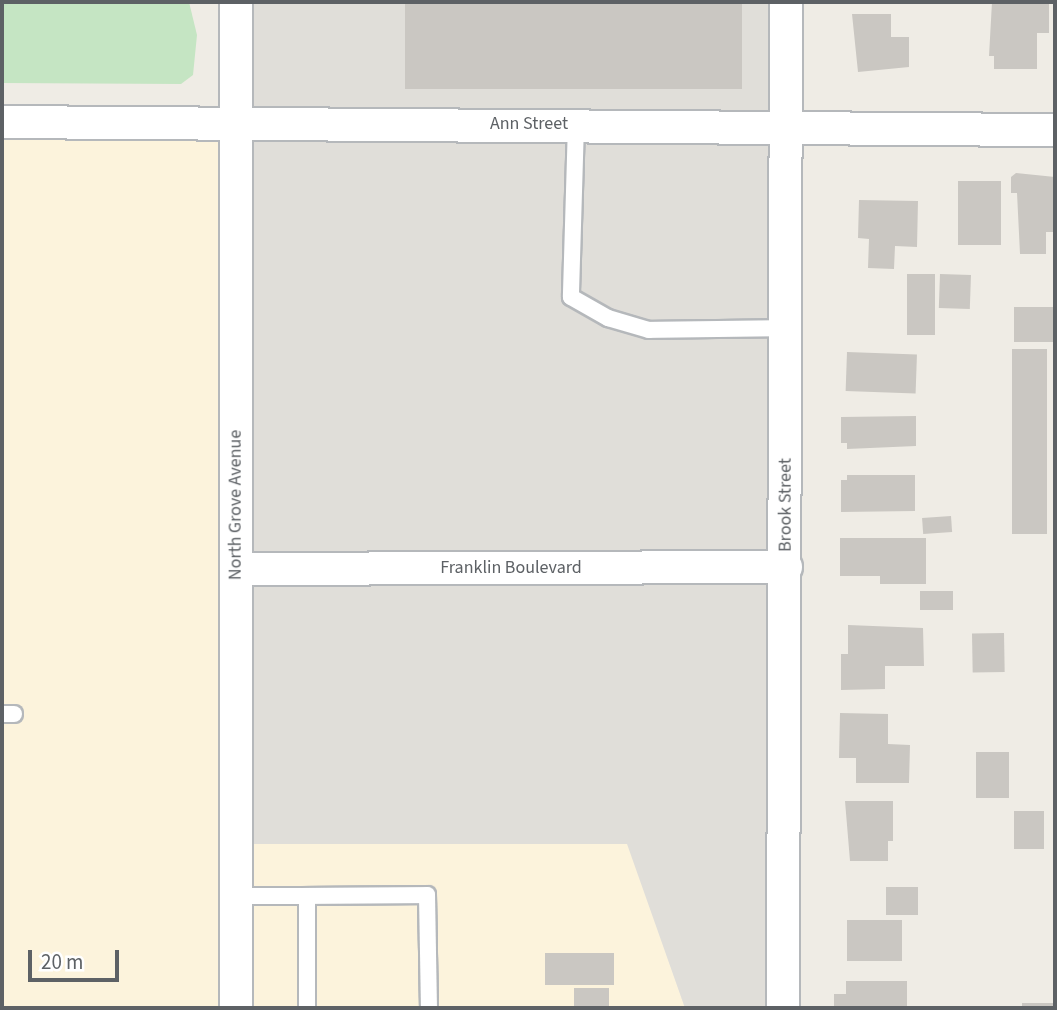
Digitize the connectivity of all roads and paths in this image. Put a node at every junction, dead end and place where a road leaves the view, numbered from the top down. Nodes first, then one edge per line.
1 (236, 2) edge
2 (786, 2) edge
3 (2, 122) edge
4 (236, 124) junction
5 (576, 124) junction
6 (786, 127) junction
7 (1055, 130) edge
8 (786, 328) junction
9 (786, 567) junction
10 (236, 569) junction
11 (238, 896) junction
12 (307, 896) junction
13 (236, 1008) edge
14 (307, 1008) edge
15 (429, 1008) edge
16 (783, 1008) edge

1 - 4 street, North Grove Avenue
2 - 6 street, Brook Street
3 - 4 street, Ann Street
4 - 5 street, Ann Street
4 - 10 street, North Grove Avenue
5 - 6 street, Ann Street
5 - 8 lane
6 - 7 street, Ann Street
6 - 8 street, Brook Street
8 - 9 street, Brook Street
9 - 10 street, Franklin Boulevard
9 - 16 street, Brook Street
10 - 11 street, North Grove Avenue
11 - 12 lane
11 - 13 street, North Grove Avenue
12 - 14 lane
12 - 15 lane

